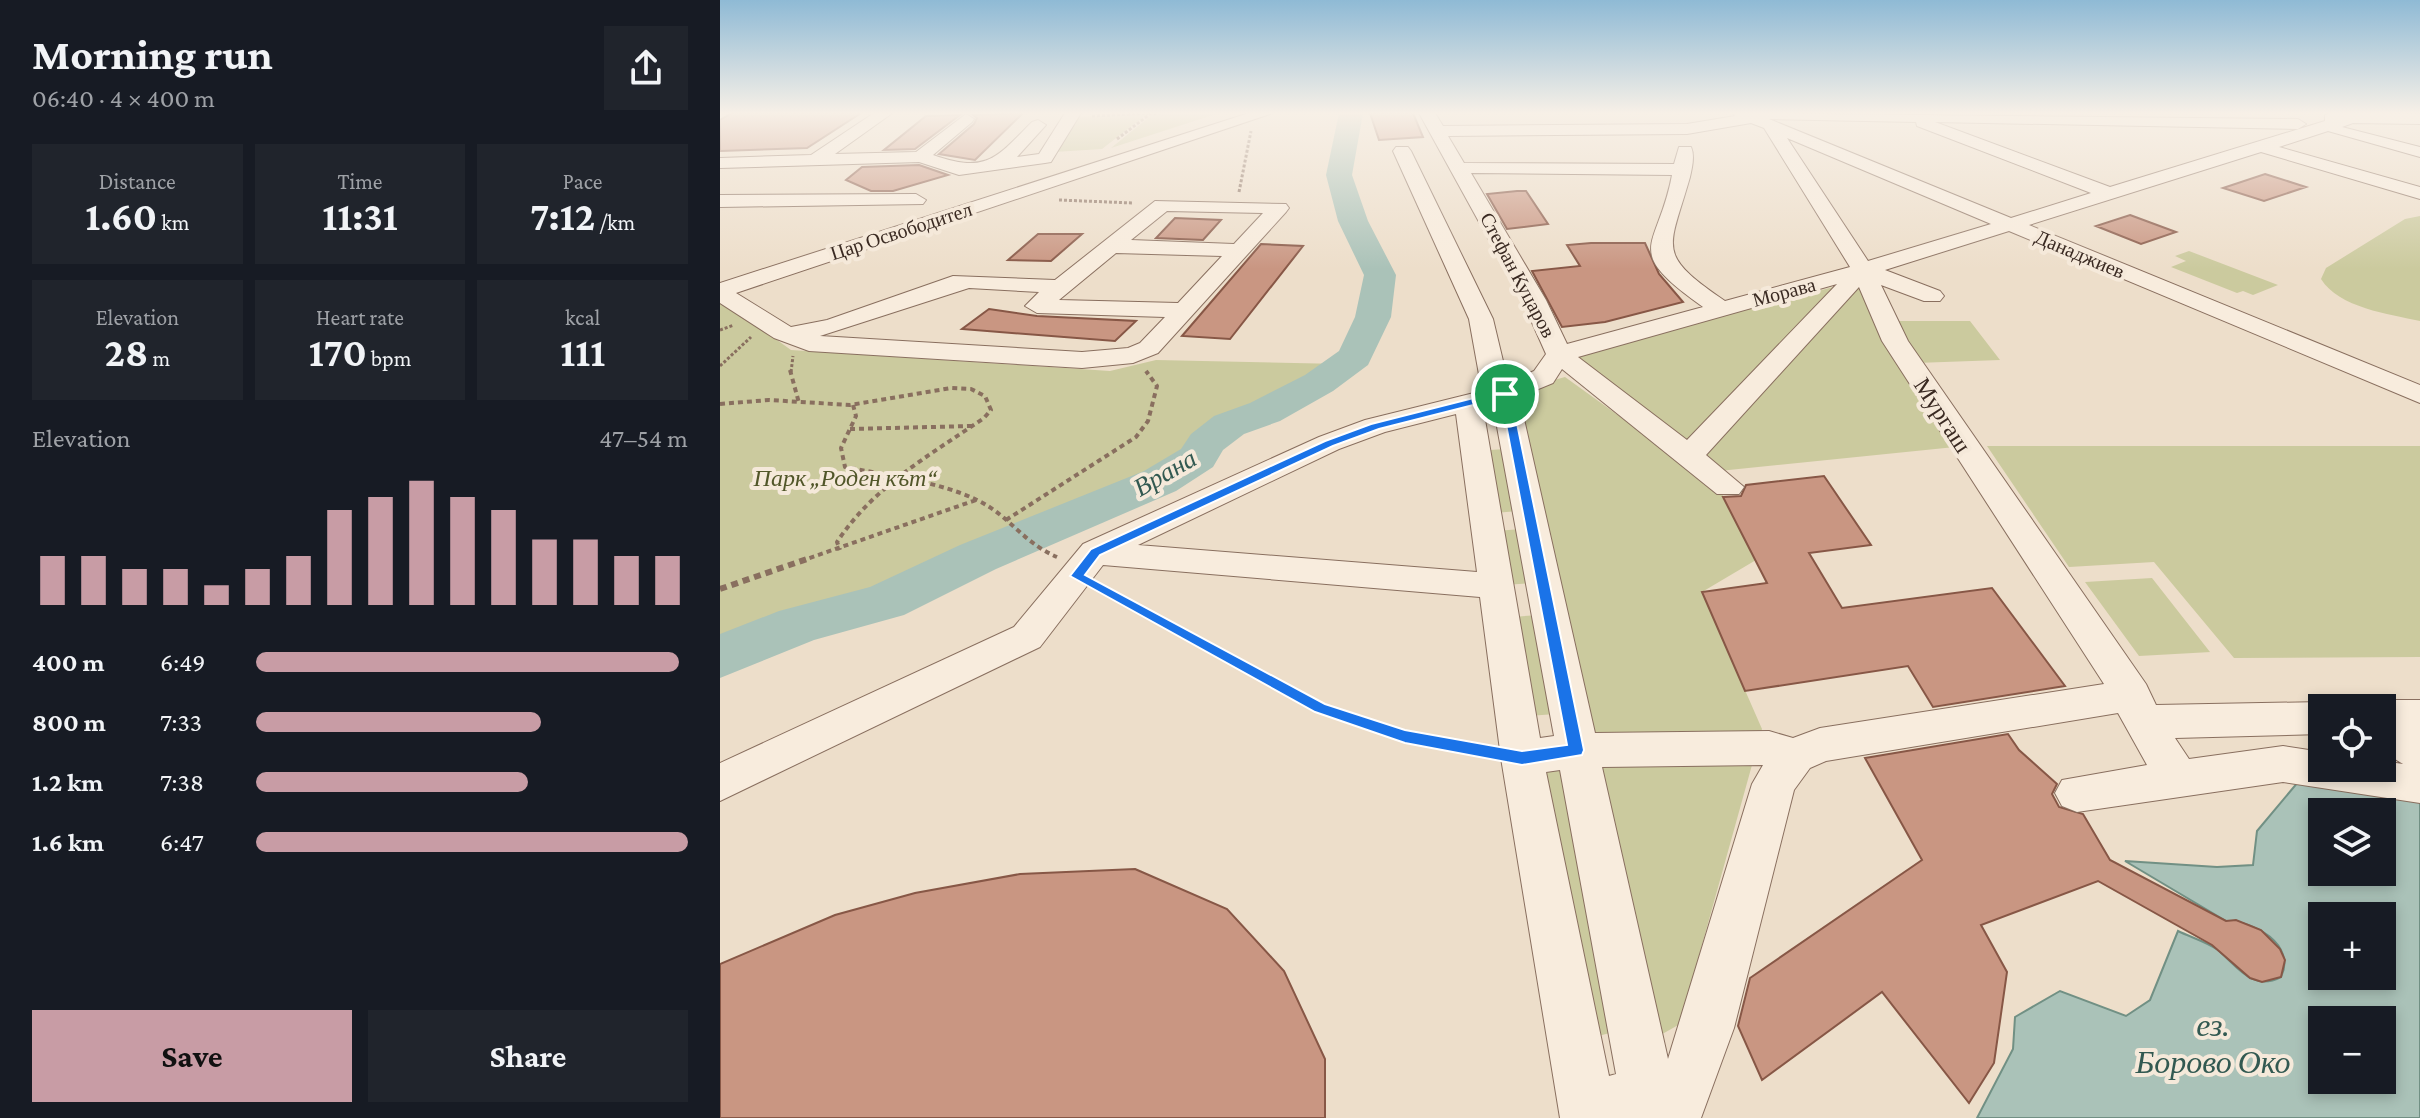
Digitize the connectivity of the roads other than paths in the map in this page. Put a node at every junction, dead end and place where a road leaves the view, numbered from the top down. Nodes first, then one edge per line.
1 (797, 165) edge
2 (918, 165) edge
3 (945, 165) edge
4 (988, 165) edge
5 (1095, 165) edge
6 (1105, 165) edge
7 (1409, 165) edge
8 (1459, 165) edge
9 (1684, 165) edge
10 (1786, 165) edge
11 (1866, 165) edge
12 (2032, 165) edge
13 (2197, 165) edge
14 (2324, 165) edge
15 (1461, 168) junction
16 (1684, 170) junction
17 (720, 188) edge
18 (2108, 193) junction
19 (2420, 193) edge
20 (916, 200) dead end
21 (720, 201) edge
22 (813, 201) junction
23 (2007, 224) junction
24 (1110, 246) junction
25 (1237, 250) junction
26 (1863, 270) junction
27 (720, 281) edge
28 (1060, 287) junction
29 (720, 292) edge
30 (1932, 296) dead end
31 (1721, 309) junction
32 (1182, 310) junction
33 (775, 328) junction
34 (1559, 354) junction
35 (2420, 395) edge
36 (1491, 409) junction
37 (1687, 457) junction
38 (1728, 487) dead end
39 (1531, 521) junction
40 (1488, 525) junction
41 (1086, 564) junction
42 (1499, 594) junction
43 (1546, 596) junction
44 (2137, 709) junction
45 (2396, 716) edge
46 (2420, 716) edge
47 (2308, 717) edge
48 (2396, 738) edge
49 (1576, 750) junction
50 (2420, 753) edge
51 (1795, 756) junction
52 (1522, 758) junction
53 (2177, 776) junction
54 (720, 783) edge
55 (2420, 785) edge
56 (2077, 793) dead end
57 (1660, 1109) edge
58 (1587, 1115) edge

1 - 17 street
2 - 22 street
3 - 4 street
5 - 27 street, Цар Освободител
6 - 29 street, Цар Освободител
7 - 36 street
8 - 15 street, Стефан Куцаров
9 - 16 street
10 - 26 street, Мургаш
11 - 23 street, Данаджиев
12 - 18 street
13 - 18 street, Морава
14 - 19 street
15 - 16 street
15 - 34 street, Стефан Куцаров
16 - 31 street
18 - 23 street, Морава
20 - 22 street
21 - 22 street
23 - 26 street, Морава
23 - 35 street, Данаджиев
24 - 25 street
24 - 25 street
24 - 28 street
25 - 32 street
26 - 30 street
26 - 31 street, Морава
26 - 37 street
26 - 44 street, Мургаш
28 - 32 street
28 - 33 street
29 - 33 street
31 - 34 street, Морава
32 - 33 street
34 - 36 street
34 - 37 street
36 - 39 street
36 - 40 street
36 - 41 street
37 - 38 street
39 - 40 street
39 - 43 street
40 - 42 street
41 - 42 street
41 - 54 street
42 - 43 street
42 - 52 street
43 - 49 street
44 - 47 street
44 - 51 street
44 - 53 street, Мургаш
45 - 46 street
48 - 50 street
49 - 51 street
49 - 52 street
49 - 57 street
51 - 57 street
52 - 58 street
53 - 55 street
53 - 56 street
57 - 58 street

